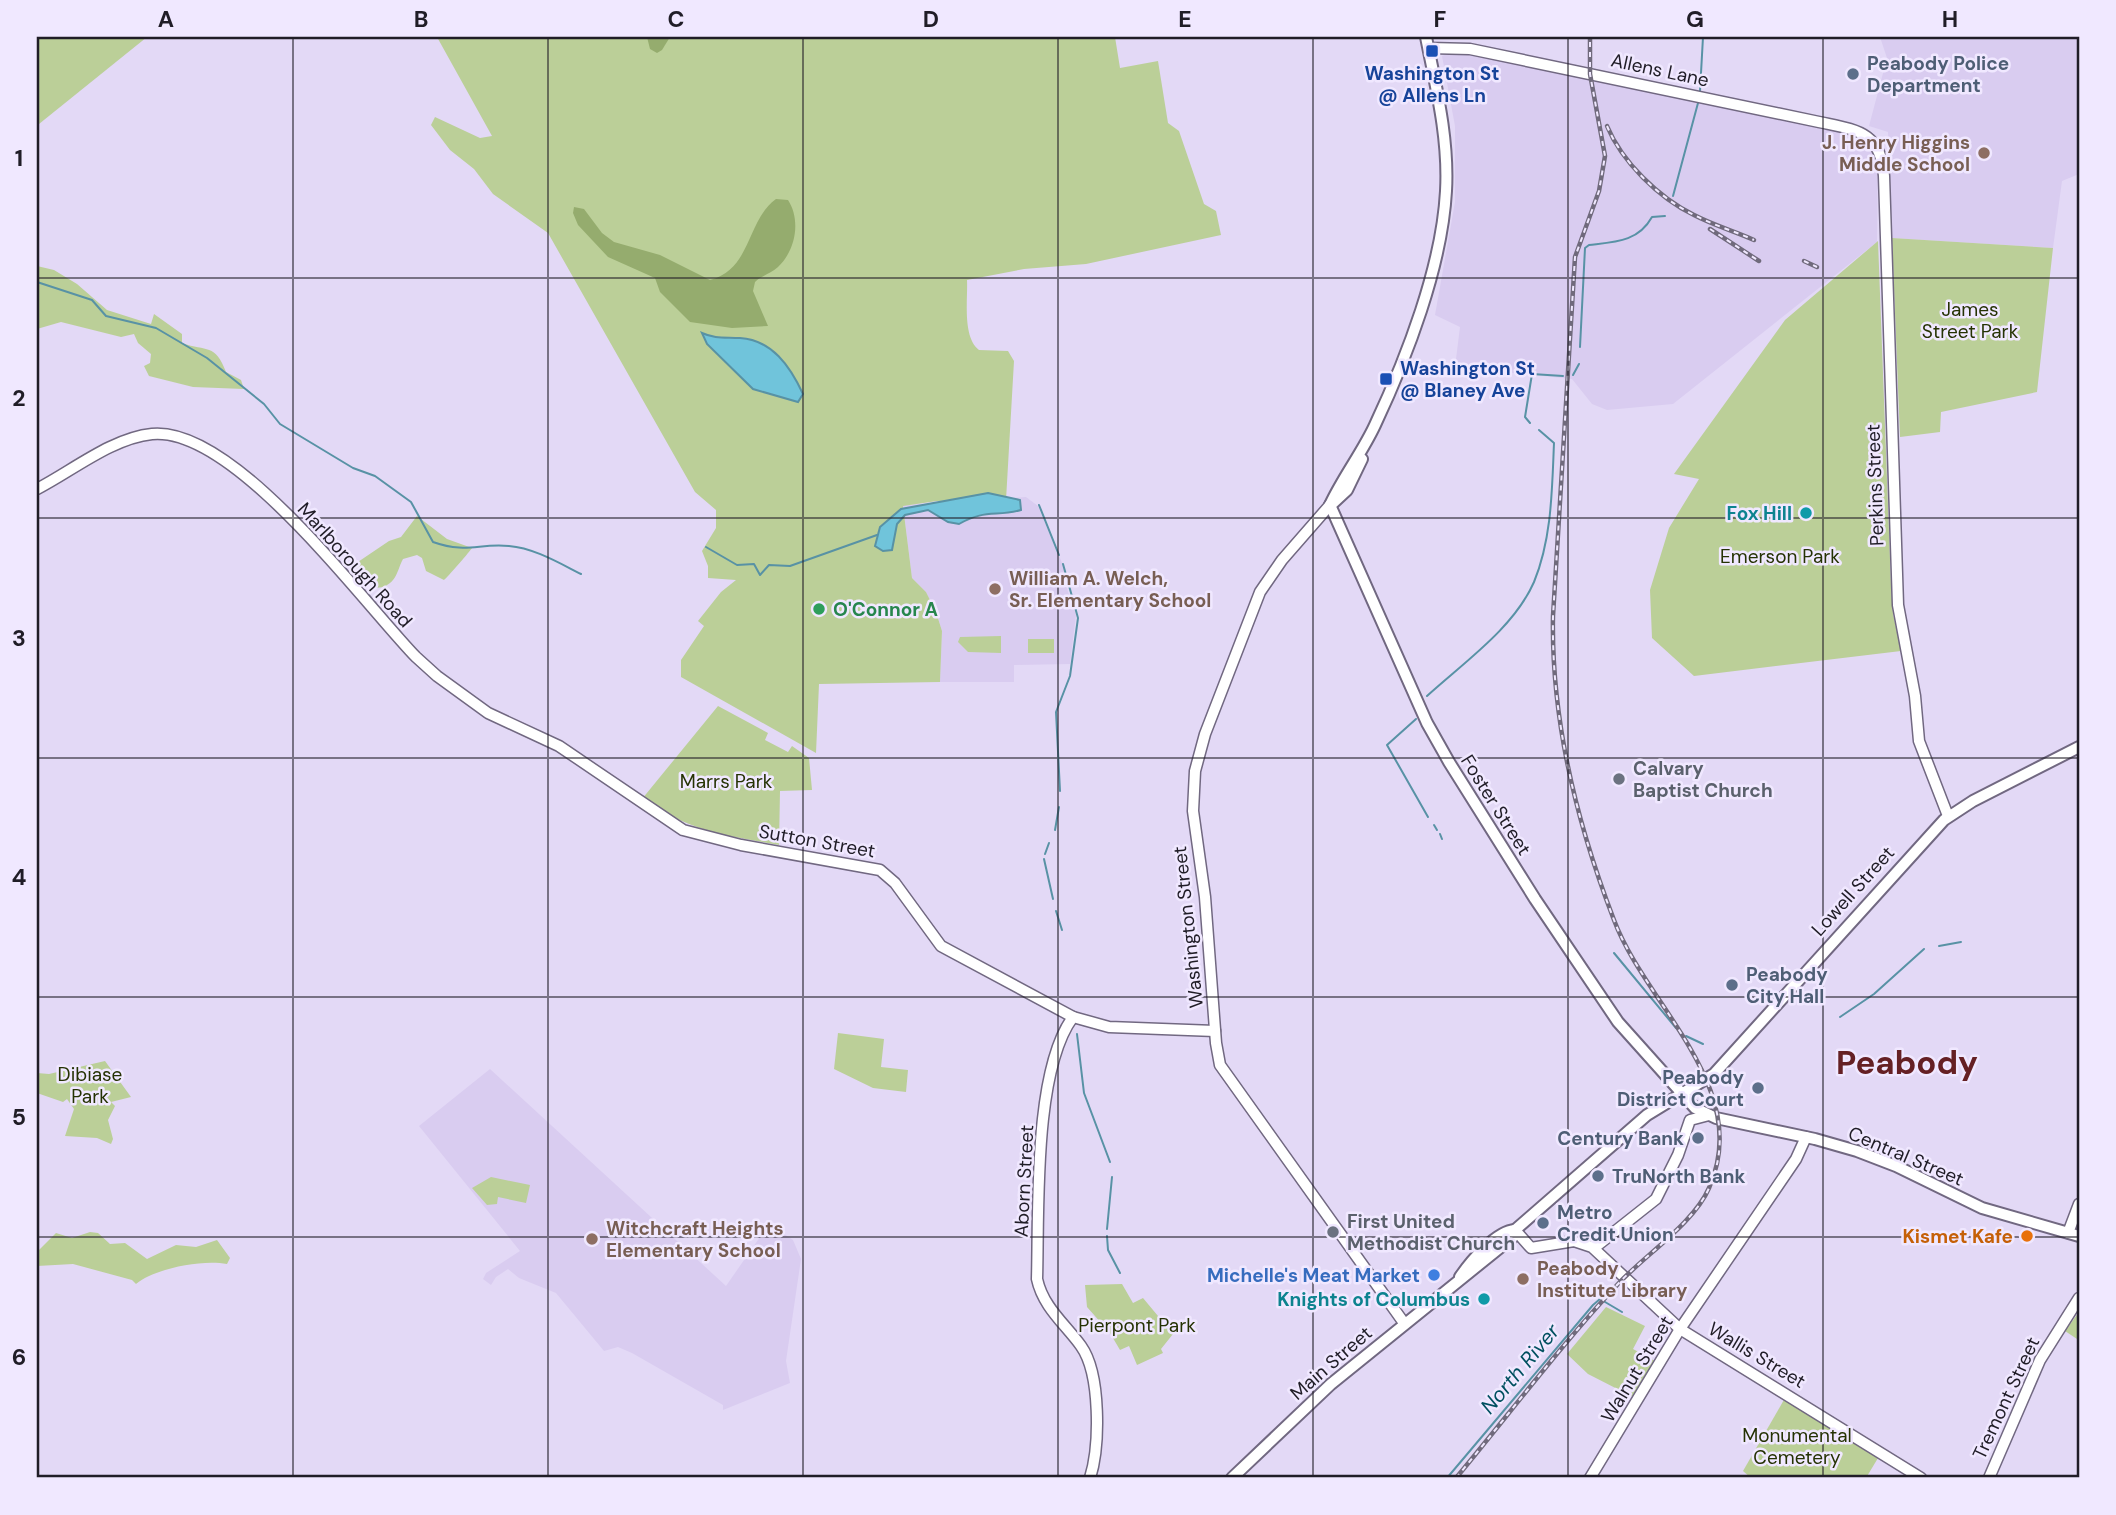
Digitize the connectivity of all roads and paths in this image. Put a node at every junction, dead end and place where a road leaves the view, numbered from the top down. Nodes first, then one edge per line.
1 (1428, 42) edge
2 (1878, 146) joint
3 (1371, 433) junction
4 (1353, 480) junction
5 (37, 489) edge
6 (1330, 505) junction
7 (1346, 539) junction
8 (2079, 747) edge
9 (602, 775) joint
10 (1948, 816) junction
11 (1073, 1017) junction
12 (1215, 1031) junction
13 (1681, 1094) junction
14 (1709, 1115) junction
15 (1806, 1137) junction
16 (2079, 1204) edge
17 (1515, 1230) junction
18 (2073, 1234) edge
19 (1594, 1248) junction
20 (2079, 1298) edge
21 (1404, 1323) junction
22 (1681, 1329) junction
23 (1090, 1478) edge
24 (1232, 1478) edge
25 (1590, 1478) edge
26 (1921, 1478) edge
27 (1989, 1478) edge

1 - 2 street, Allens Lane
1 - 3 main road, Washington Street
2 - 10 street, Perkins Street
3 - 4 main road, Washington Street
3 - 6 main road, Washington Street
4 - 6 main road, Washington Street
4 - 7 main road
5 - 9 street, Marlborough Road
6 - 7 main road, Foster Street
6 - 12 street, Washington Street
7 - 13 main road, Foster Street
8 - 10 main road, Lowell Street
9 - 11 street, Sutton Street
10 - 13 main road, Lowell Street
11 - 12 street
11 - 23 street, Aborn Street
12 - 21 street, Washington Street
13 - 14 main road, Central Street
13 - 17 main road, Main Street
14 - 15 main road, Central Street
14 - 19 street
15 - 18 main road, Central Street
15 - 22 street, Walnut Street
16 - 18 street
17 - 19 street
17 - 21 main road, Main Street
19 - 22 street, Wallis Street
20 - 27 street, Tremont Street
21 - 24 main road, Main Street
22 - 25 street, Walnut Street
22 - 26 street, Wallis Street

